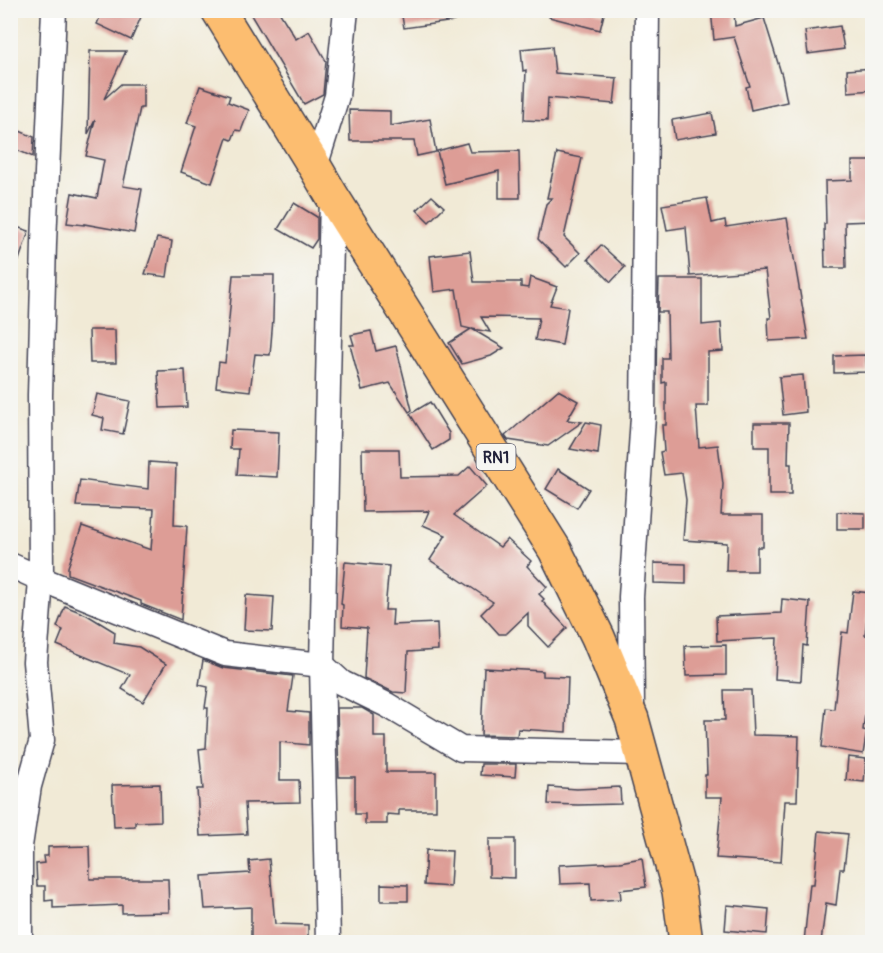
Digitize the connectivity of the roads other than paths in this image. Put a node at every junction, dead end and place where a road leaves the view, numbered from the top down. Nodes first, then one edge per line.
1 (54, 10) edge
2 (218, 10) edge
3 (346, 10) edge
4 (647, 10) edge
5 (315, 167) junction
6 (332, 196) junction
7 (10, 565) edge
8 (41, 579) junction
9 (322, 664) junction
10 (632, 719) junction
11 (641, 753) junction
12 (15, 845) edge
13 (20, 942) edge
14 (328, 942) edge
15 (686, 942) edge

1 - 8 street
2 - 5 highway, RN1
3 - 5 street
4 - 10 street
5 - 6 highway, RN1
6 - 9 street
6 - 10 highway, RN1
7 - 8 street
8 - 9 street
8 - 12 street
9 - 11 street
9 - 14 street
10 - 11 highway, RN1
11 - 15 highway, RN1
12 - 13 street

